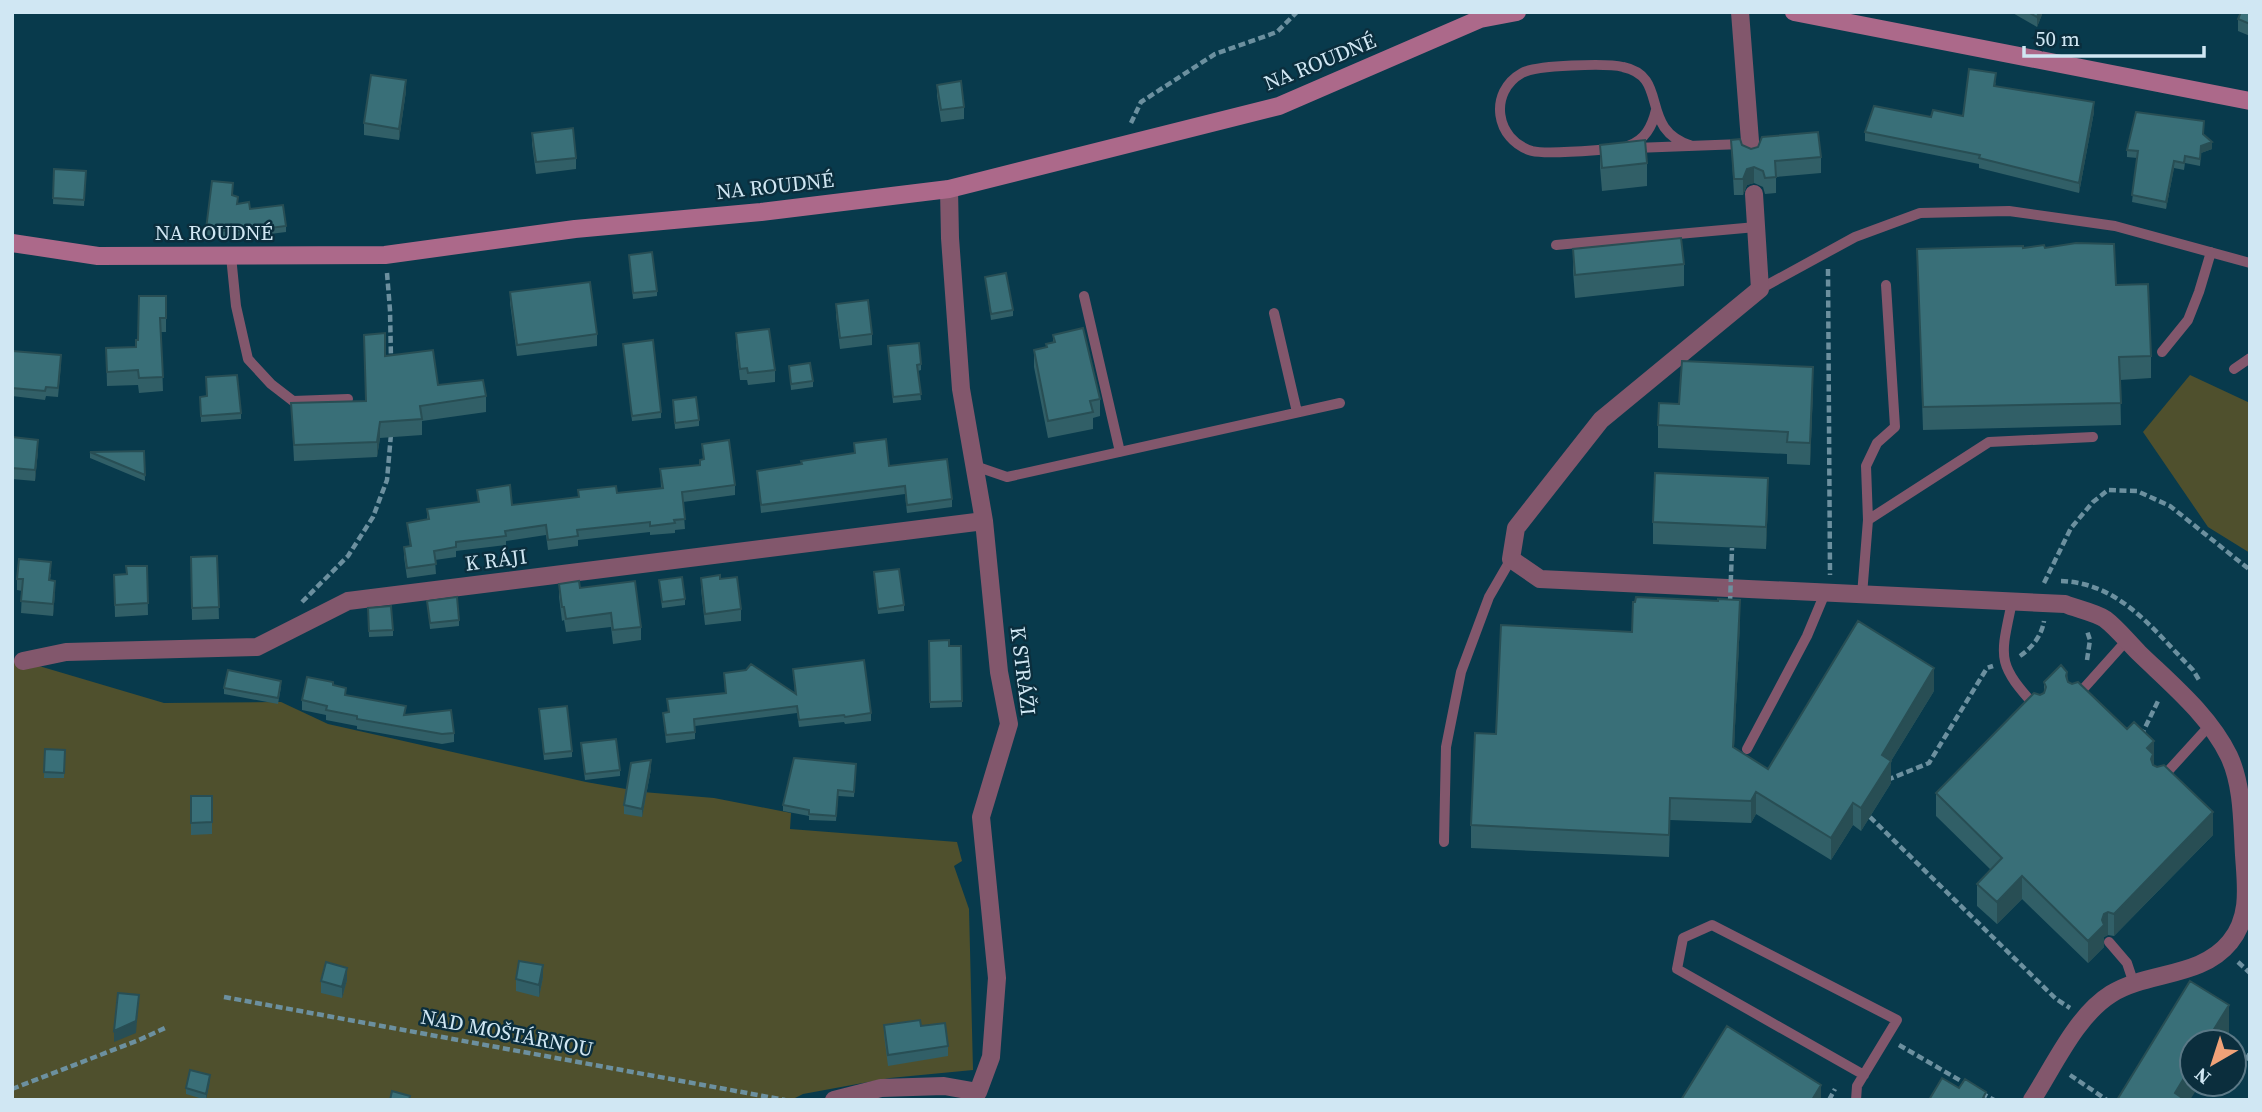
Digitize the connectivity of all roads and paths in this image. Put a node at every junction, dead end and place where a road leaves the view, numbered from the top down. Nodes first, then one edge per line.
1 (1297, 12) edge
2 (1517, 12) edge
3 (1740, 12) edge
4 (1794, 12) edge
5 (2250, 101) edge
6 (1656, 110) junction
7 (1121, 146) junction
8 (1692, 146) junction
9 (1622, 149) junction
10 (1751, 149) joint
11 (950, 189) junction
12 (1754, 194) dead end
13 (1756, 227) junction
14 (12, 243) edge
15 (1556, 245) dead end
16 (1828, 251) junction
17 (2211, 252) junction
18 (385, 255) junction
19 (231, 256) junction
20 (2250, 263) edge
21 (1886, 285) dead end
22 (1760, 289) junction
23 (1084, 296) dead end
24 (1274, 313) dead end
25 (2162, 352) dead end
26 (2250, 358) edge
27 (391, 360) edge
28 (2234, 369) dead end
29 (348, 400) edge
30 (1340, 402) dead end
31 (1297, 412) junction
32 (391, 433) edge
33 (2093, 437) dead end
34 (1120, 452) junction
35 (975, 466) junction
36 (1868, 520) junction
37 (984, 521) junction
38 (1732, 548) edge
39 (1511, 559) junction
40 (2250, 570) edge
41 (1825, 593) junction
42 (1862, 595) junction
43 (2011, 602) junction
44 (1730, 609) edge
45 (2044, 611) junction
46 (285, 633) junction
47 (2127, 640) junction
48 (23, 661) dead end
49 (2073, 699) edge
50 (2039, 710) edge
51 (2210, 724) junction
52 (1747, 749) dead end
53 (2158, 782) edge
54 (1870, 817) edge
55 (1444, 842) dead end
56 (2109, 942) dead end
57 (2230, 969) dead end
58 (2250, 973) edge
59 (2134, 984) junction
60 (224, 997) dead end
61 (2085, 1017) junction
62 (165, 1028) dead end
63 (1886, 1038) junction
64 (2073, 1065) dead end
65 (1864, 1075) junction
66 (12, 1089) edge
67 (1835, 1089) dead end
68 (785, 1100) edge
69 (834, 1100) edge
70 (1829, 1100) edge
71 (1856, 1100) edge
72 (1994, 1100) edge
73 (2032, 1100) edge
74 (2108, 1100) edge

1 - 7 path
2 - 7 street, NA ROUDNÉ
3 - 10 street
4 - 5 street
6 - 8 lane
6 - 9 lane
6 - 9 lane
7 - 11 street, NA ROUDNÉ
8 - 9 lane
8 - 10 lane
11 - 18 street, NA ROUDNÉ
11 - 35 street, K STRÁŽI
12 - 13 street
13 - 15 lane
13 - 22 street
14 - 19 street, NA ROUDNÉ
16 - 17 lane
16 - 22 lane
16 - 41 path
17 - 20 lane
17 - 25 lane
18 - 19 street, NA ROUDNÉ
18 - 27 path
19 - 29 lane
21 - 36 lane
22 - 39 street
23 - 34 lane
24 - 31 lane
26 - 28 lane
30 - 31 lane
31 - 34 lane
32 - 46 path
33 - 36 lane
34 - 35 lane
35 - 37 street, K STRÁŽI
36 - 42 lane
37 - 46 street, K RÁJI
37 - 69 street, K STRÁŽI
38 - 44 path, bridge
39 - 41 street
39 - 55 lane
40 - 45 path
41 - 42 street
41 - 52 lane
42 - 43 street
43 - 45 street
43 - 50 lane
45 - 47 street
46 - 48 street, K RÁJI
47 - 49 lane
47 - 51 street
51 - 53 lane
51 - 59 street
54 - 61 path
56 - 59 lane
57 - 58 path
59 - 61 street
60 - 68 path, NAD MOŠTÁRNOU
61 - 73 street
62 - 66 path
63 - 65 lane
63 - 65 lane
63 - 72 path
64 - 74 path
65 - 71 lane
67 - 70 path

